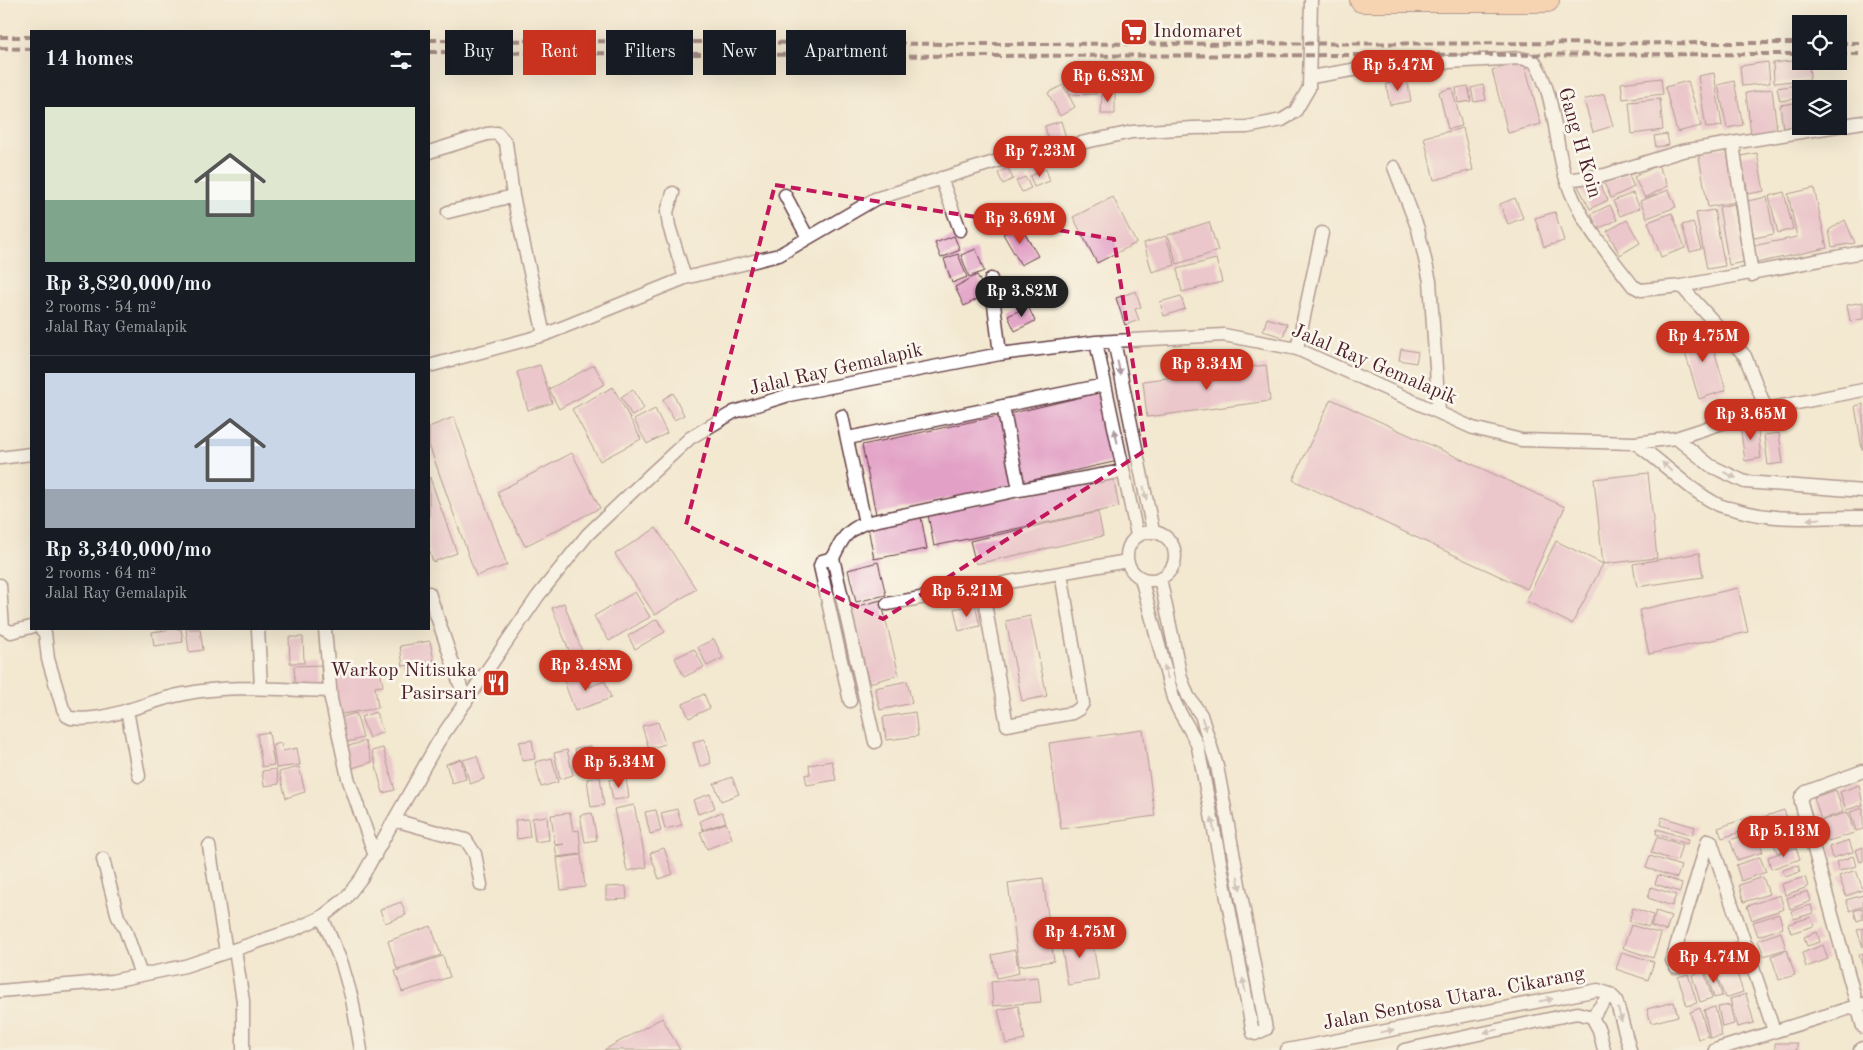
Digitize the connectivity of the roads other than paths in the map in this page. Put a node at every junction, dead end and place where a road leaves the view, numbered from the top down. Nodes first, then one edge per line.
1 (1312, 0) edge
2 (1362, 0) edge
3 (1547, 0) edge
4 (1311, 77) junction
5 (1863, 122) edge
6 (1732, 144) junction
7 (430, 152) edge
8 (1394, 167) dead end
9 (941, 178) junction
10 (1566, 180) junction
11 (673, 193) dead end
12 (785, 195) dead end
13 (514, 196) junction
14 (448, 212) dead end
15 (960, 230) dead end
16 (1322, 233) dead end
17 (808, 238) junction
18 (1863, 252) edge
19 (1752, 275) junction
20 (685, 278) junction
21 (991, 279) dead end
22 (1681, 286) junction
23 (544, 335) junction
24 (1114, 341) junction
25 (1096, 342) junction
26 (1297, 349) junction
27 (1000, 354) junction
28 (430, 366) edge
29 (1104, 385) junction
30 (1863, 390) edge
31 (1003, 406) junction
32 (1766, 409) junction
33 (1438, 412) junction
34 (842, 416) dead end
35 (848, 438) junction
36 (1676, 438) junction
37 (1636, 443) junction
38 (30, 454) edge
39 (0, 458) edge
40 (1124, 471) junction
41 (1019, 490) junction
42 (1863, 491) edge
43 (1863, 517) edge
44 (865, 523) junction
45 (1153, 532) junction
46 (1137, 535) junction
47 (833, 558) junction
48 (1126, 561) junction
49 (1061, 573) junction
50 (1141, 578) junction
51 (1160, 578) junction
52 (0, 585) edge
53 (982, 587) junction
54 (430, 596) edge
55 (887, 604) dead end
56 (30, 627) edge
57 (42, 630) edge
58 (258, 630) edge
59 (325, 630) edge
60 (261, 688) junction
61 (330, 691) junction
62 (850, 701) dead end
63 (1192, 701) junction
64 (466, 702) junction
65 (1177, 708) junction
66 (127, 710) junction
67 (875, 742) dead end
68 (1863, 771) edge
69 (138, 776) dead end
70 (394, 820) junction
71 (209, 846) dead end
72 (375, 856) junction
73 (103, 859) dead end
74 (481, 885) dead end
75 (322, 917) junction
76 (1747, 946) junction
77 (230, 951) junction
78 (141, 975) junction
79 (0, 991) edge
80 (1604, 992) junction
81 (1860, 1005) edge
82 (1592, 1017) junction
83 (1863, 1027) edge
84 (1774, 1031) junction
85 (1863, 1048) edge
86 (1721, 1049) edge
87 (243, 1050) edge
88 (362, 1050) edge
89 (1287, 1050) edge
90 (1404, 1050) edge
91 (1604, 1050) edge
92 (1630, 1050) edge
93 (1860, 1050) edge

1 - 4 street
2 - 3 highway
4 - 9 street
4 - 10 street, Gang H Koin
5 - 6 street
6 - 10 street
6 - 19 street
7 - 13 street
8 - 33 street
9 - 15 street
9 - 17 street
10 - 22 street, Gang H Koin
11 - 20 street
12 - 17 street
13 - 14 street
13 - 23 street
16 - 26 street
17 - 20 street
18 - 19 street, Gang H Koin
19 - 22 street, Gang H Koin
20 - 23 street
21 - 27 street
22 - 32 street
23 - 28 street
24 - 25 street, Jalal Ray Gemalapik
24 - 26 street, Jalal Ray Gemalapik
24 -> 45 street
25 - 27 street, Jalal Ray Gemalapik
25 - 29 street
26 - 33 street, Jalal Ray Gemalapik
27 - 64 street, Jalal Ray Gemalapik
29 - 31 street
40 -> 29 street
30 - 32 street, Jalal Ray Gemalapik
31 - 35 street
31 - 41 street
32 - 36 street, Jalal Ray Gemalapik
33 - 37 street, Jalal Ray Gemalapik
34 - 35 street
35 - 44 street
36 - 37 street, Jalal Ray Gemalapik
36 -> 42 street
43 -> 37 street
38 - 39 street
40 - 41 street
40 - 46 street
41 - 44 street
44 - 47 street
45 - 46 street
45 - 51 street
46 - 48 street
47 - 62 street
47 - 67 street
48 - 49 street
48 - 50 street
49 - 53 street
49 - 53 street
50 - 51 street
65 -> 50 street
51 - 63 street
52 - 56 street
53 - 55 street
54 - 64 street
57 - 66 street
58 - 60 street
59 - 61 street
60 - 61 street
60 - 66 street
61 - 72 street
63 - 65 street
63 -> 65 street
64 - 70 street, Jalal Ray Gemalapik
66 - 69 street
68 - 81 street
70 - 72 street, Jalal Ray Gemalapik
70 - 74 street
71 - 77 street
72 - 75 street, Jalal Ray Gemalapik
73 - 78 street
75 - 77 street, Jalal Ray Gemalapik
75 - 88 street
76 - 76 street
76 - 84 street
77 - 78 street, Jalal Ray Gemalapik
77 - 87 street
78 - 79 street, Jalal Ray Gemalapik
80 - 82 street
89 -> 80 street, Jalan Sentosa Utara. Cikarang
80 -> 92 street
81 - 83 street
81 - 84 street
82 -> 90 street, Jalan Sentosa Utara. Cikarang
82 - 91 street
84 - 86 street
85 - 93 street

